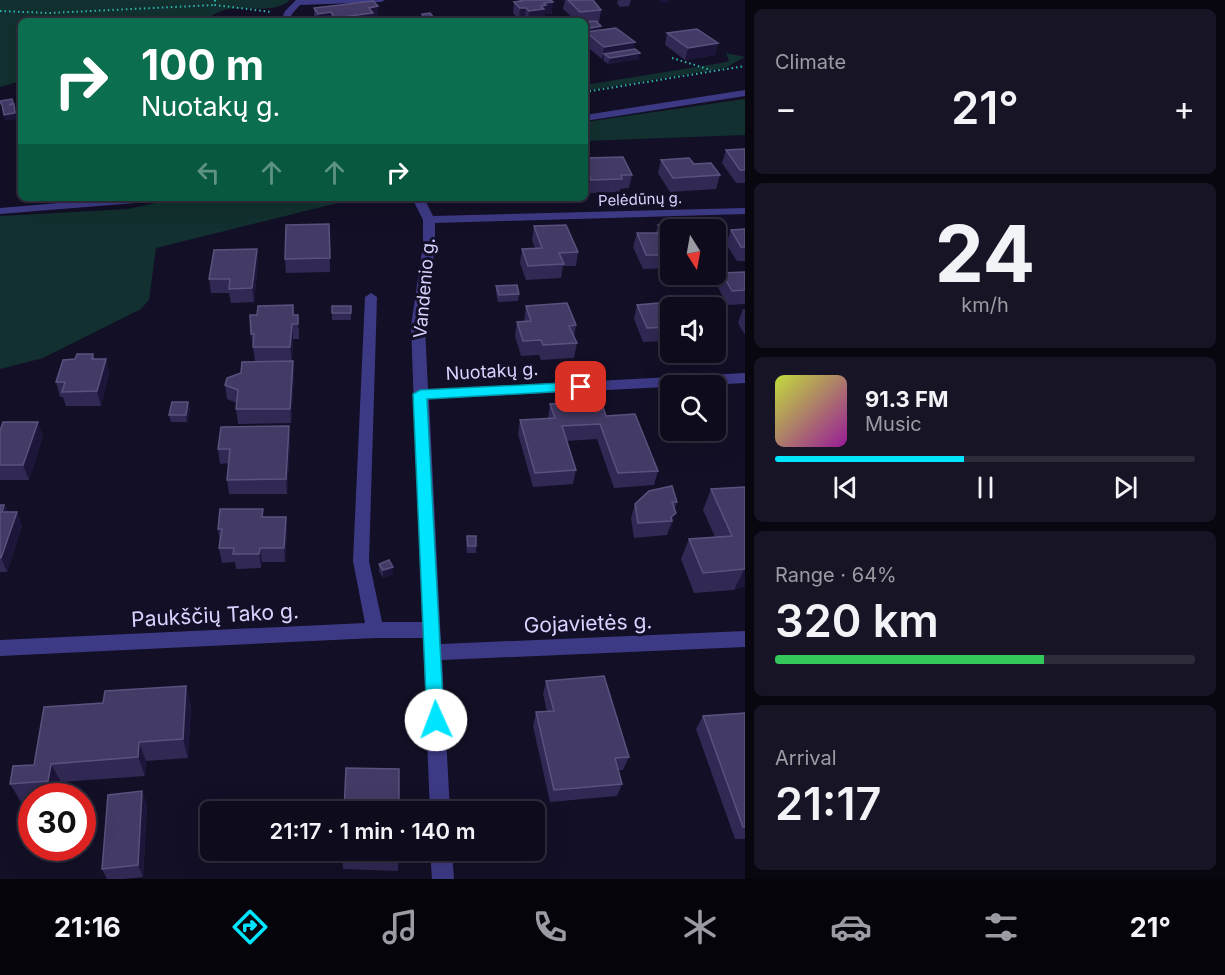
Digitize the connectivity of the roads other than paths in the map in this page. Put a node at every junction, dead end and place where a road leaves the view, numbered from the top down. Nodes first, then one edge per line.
1 (381, 0) edge
2 (301, 2) edge
3 (286, 17) edge
4 (745, 93) edge
5 (588, 118) edge
6 (123, 201) edge
7 (420, 201) edge
8 (0, 211) edge
9 (745, 211) edge
10 (429, 220) junction
11 (371, 297) dead end
12 (745, 378) edge
13 (420, 394) junction
14 (375, 630) junction
15 (432, 630) junction
16 (745, 639) edge
17 (0, 648) edge
18 (433, 652) junction
19 (440, 801) edge
20 (442, 861) edge
21 (443, 879) edge

1 - 2 street
2 - 3 street
4 - 5 street
6 - 8 street
7 - 10 street, Vandenio g.
9 - 10 street, Pelėdūnų g.
10 - 13 street, Vandenio g.
11 - 14 street
12 - 13 street, Nuotakų g.
13 - 15 street, Vandenio g.
14 - 15 street, Paukščių Tako g.
14 - 17 street, Paukščių Tako g.
15 - 18 street, Vandenio g.
16 - 18 street, Gojavietės g.
18 - 19 street, Vandenio g.
20 - 21 street

